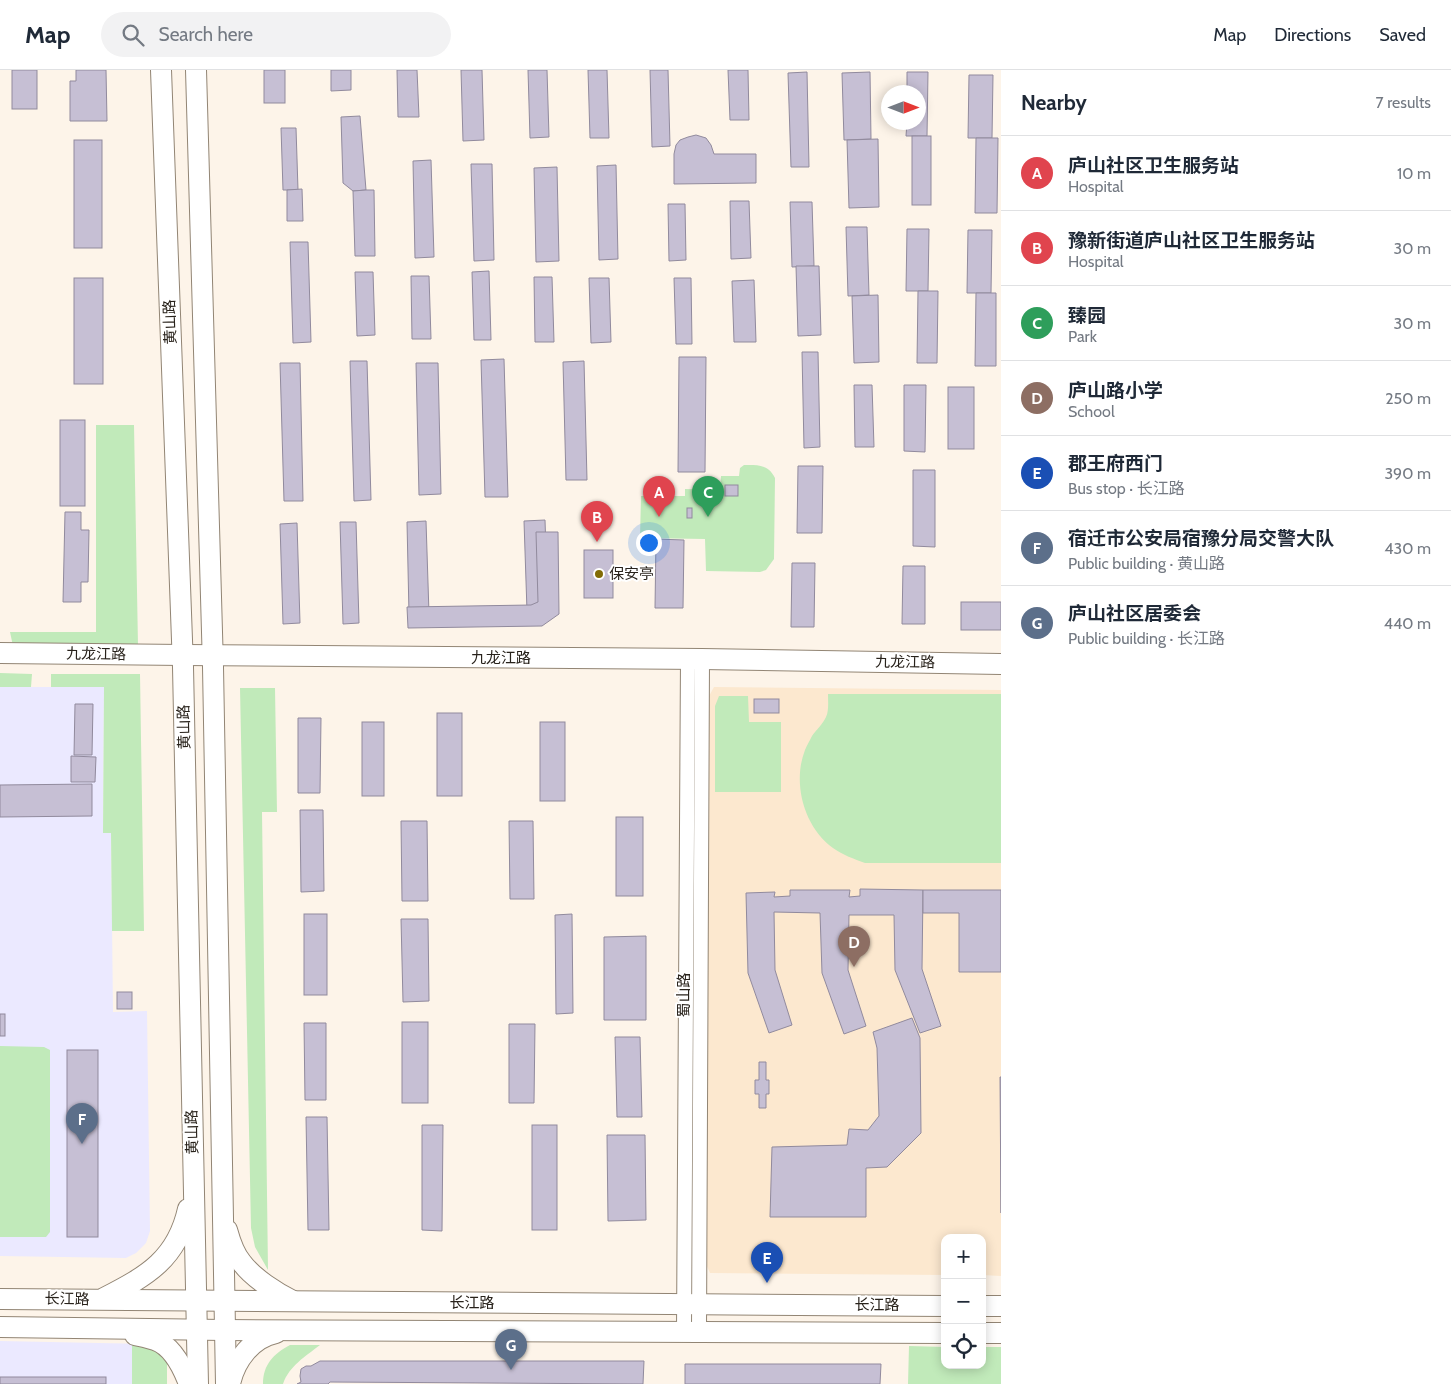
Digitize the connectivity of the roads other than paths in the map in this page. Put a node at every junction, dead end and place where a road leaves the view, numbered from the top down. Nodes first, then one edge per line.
1 (161, 70) edge
2 (196, 70) edge
3 (0, 653) edge
4 (183, 661) junction
5 (212, 661) junction
6 (0, 664) edge
7 (1001, 664) edge
8 (695, 666) junction
9 (1001, 675) edge
10 (193, 1182) junction
11 (222, 1211) junction
12 (0, 1298) edge
13 (100, 1300) junction
14 (196, 1300) junction
15 (224, 1301) junction
16 (295, 1302) junction
17 (692, 1304) junction
18 (941, 1306) edge
19 (986, 1306) edge
20 (1001, 1306) edge
21 (0, 1327) edge
22 (111, 1329) junction
23 (196, 1330) junction
24 (224, 1330) junction
25 (287, 1330) junction
26 (692, 1331) junction
27 (941, 1333) edge
28 (986, 1333) edge
29 (1001, 1333) edge
30 (189, 1384) edge
31 (198, 1384) edge
32 (226, 1384) edge
33 (230, 1384) edge

1 - 4 street, 黄山路
2 - 5 street, 黄山路
3 - 4 street, 九龙江路
4 - 5 street, 九龙江路
4 - 6 street, 九龙江路
4 - 10 street, 黄山路
5 - 8 street, 九龙江路
5 - 11 street, 黄山路
7 - 8 street, 九龙江路
8 - 9 street, 九龙江路
8 - 17 street, 蜀山路
10 - 13 street
10 - 14 street, 黄山路
11 - 15 street, 黄山路
11 - 16 street
12 - 13 street, 长江路
13 - 14 street, 长江路
14 - 15 street, 长江路
14 - 23 street, 黄山路
15 - 16 street, 长江路
15 - 24 street, 黄山路
16 - 17 street, 长江路
17 - 18 street, 长江路
17 - 26 street, 蜀山路
19 - 20 street
21 - 22 street, 长江路
22 - 23 street, 长江路
22 - 30 street
23 - 24 street, 长江路
23 - 31 street, 黄山路
24 - 25 street, 长江路
24 - 32 street, 黄山路
25 - 26 street, 长江路
25 - 33 street
26 - 27 street, 长江路
28 - 29 street

